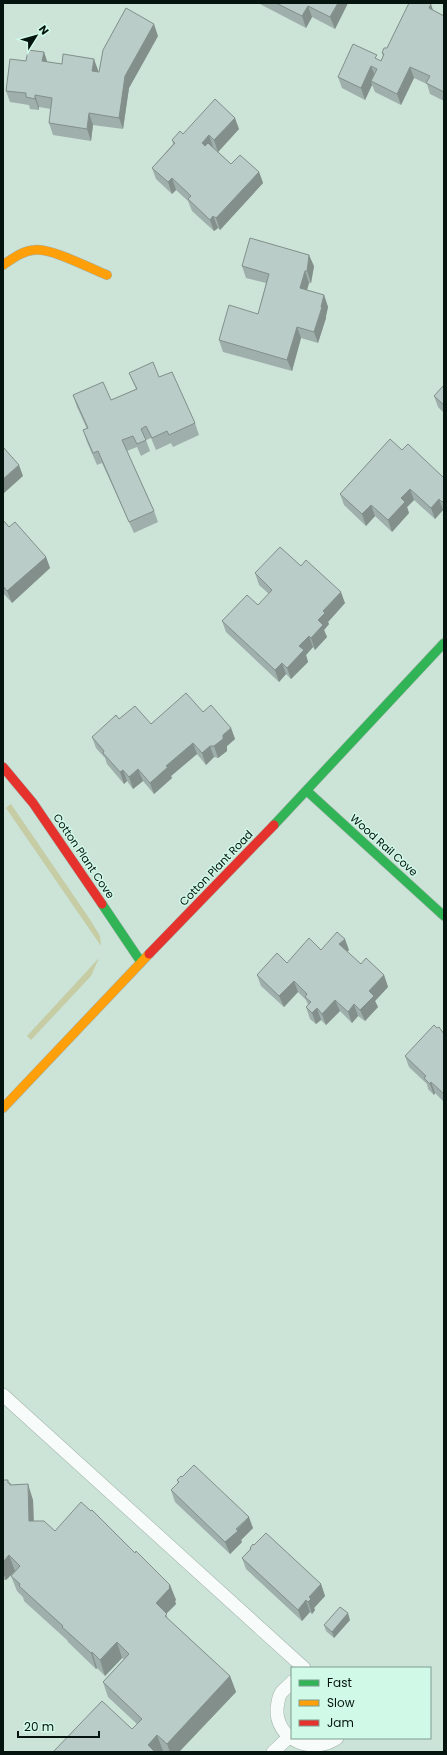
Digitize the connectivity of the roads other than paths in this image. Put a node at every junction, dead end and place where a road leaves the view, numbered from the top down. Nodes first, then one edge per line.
1 (3, 265) edge
2 (107, 275) dead end
3 (444, 643) edge
4 (3, 767) edge
5 (307, 791) junction
6 (444, 916) edge
7 (141, 962) junction
8 (3, 1108) edge
9 (3, 1395) edge
10 (303, 1667) edge
11 (291, 1683) edge
12 (288, 1738) junction
13 (336, 1739) edge
14 (273, 1752) edge

1 - 2 street
3 - 5 street, Cotton Plant Road
4 - 7 street, Cotton Plant Cove
5 - 6 street, Wood Rail Cove
5 - 7 street, Cotton Plant Road
7 - 8 street, Cotton Plant Road
9 - 10 lane
11 - 12 lane
12 - 13 lane
12 - 14 lane

